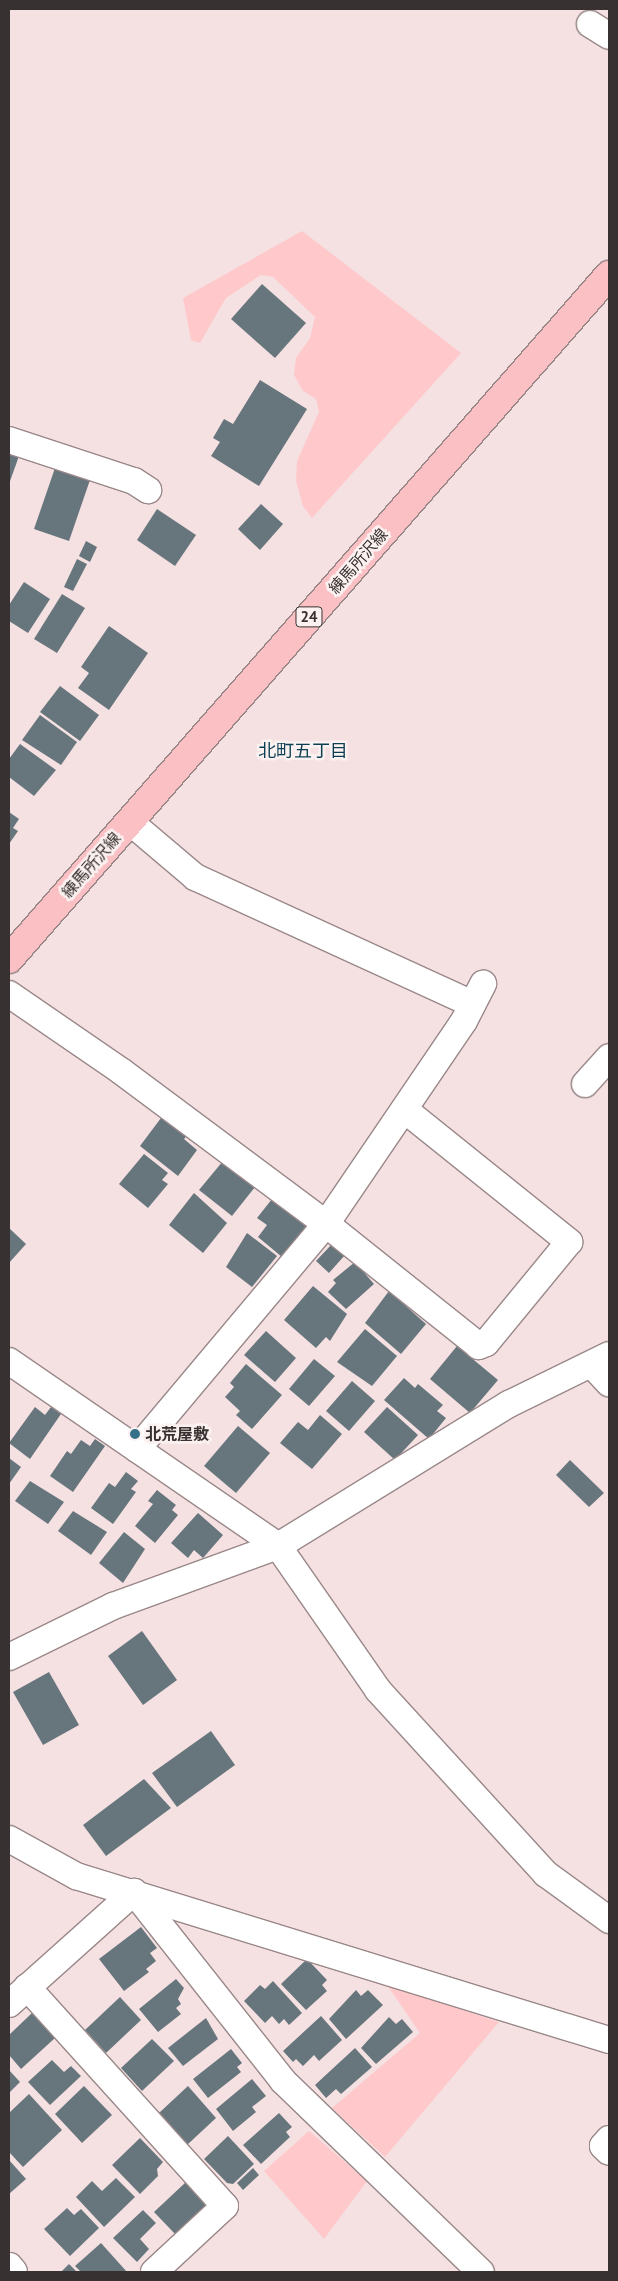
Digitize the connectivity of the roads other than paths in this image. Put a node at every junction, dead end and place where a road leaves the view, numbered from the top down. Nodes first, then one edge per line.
1 (609, 276) edge
2 (9, 440) edge
3 (148, 490) dead end
4 (129, 821) junction
5 (9, 959) edge
6 (9, 994) edge
7 (609, 1057) edge
8 (585, 1084) dead end
9 (405, 1110) junction
10 (326, 1224) junction
11 (9, 1361) edge
12 (603, 1368) edge
13 (137, 1449) junction
14 (278, 1546) junction
15 (9, 1657) edge
16 (9, 1839) edge
17 (134, 1892) junction
18 (609, 1920) edge
19 (18, 1995) edge
20 (609, 2040) edge
21 (609, 2139) edge
22 (609, 2152) edge
23 (9, 2267) edge
24 (13, 2272) edge
25 (154, 2272) edge
26 (481, 2272) edge

1 - 4 main road, 練馬所沢線 / 24
2 - 3 street
4 - 5 main road, 練馬所沢線 / 24
4 - 9 street
6 - 10 street
7 - 8 street
9 - 10 street
9 - 10 street
10 - 13 street
11 - 13 street
12 - 14 street
13 - 14 street
14 - 15 street
14 - 18 street
16 - 17 street
17 - 19 street
17 - 20 street
17 - 26 street
19 - 25 street
21 - 22 street
23 - 24 street

